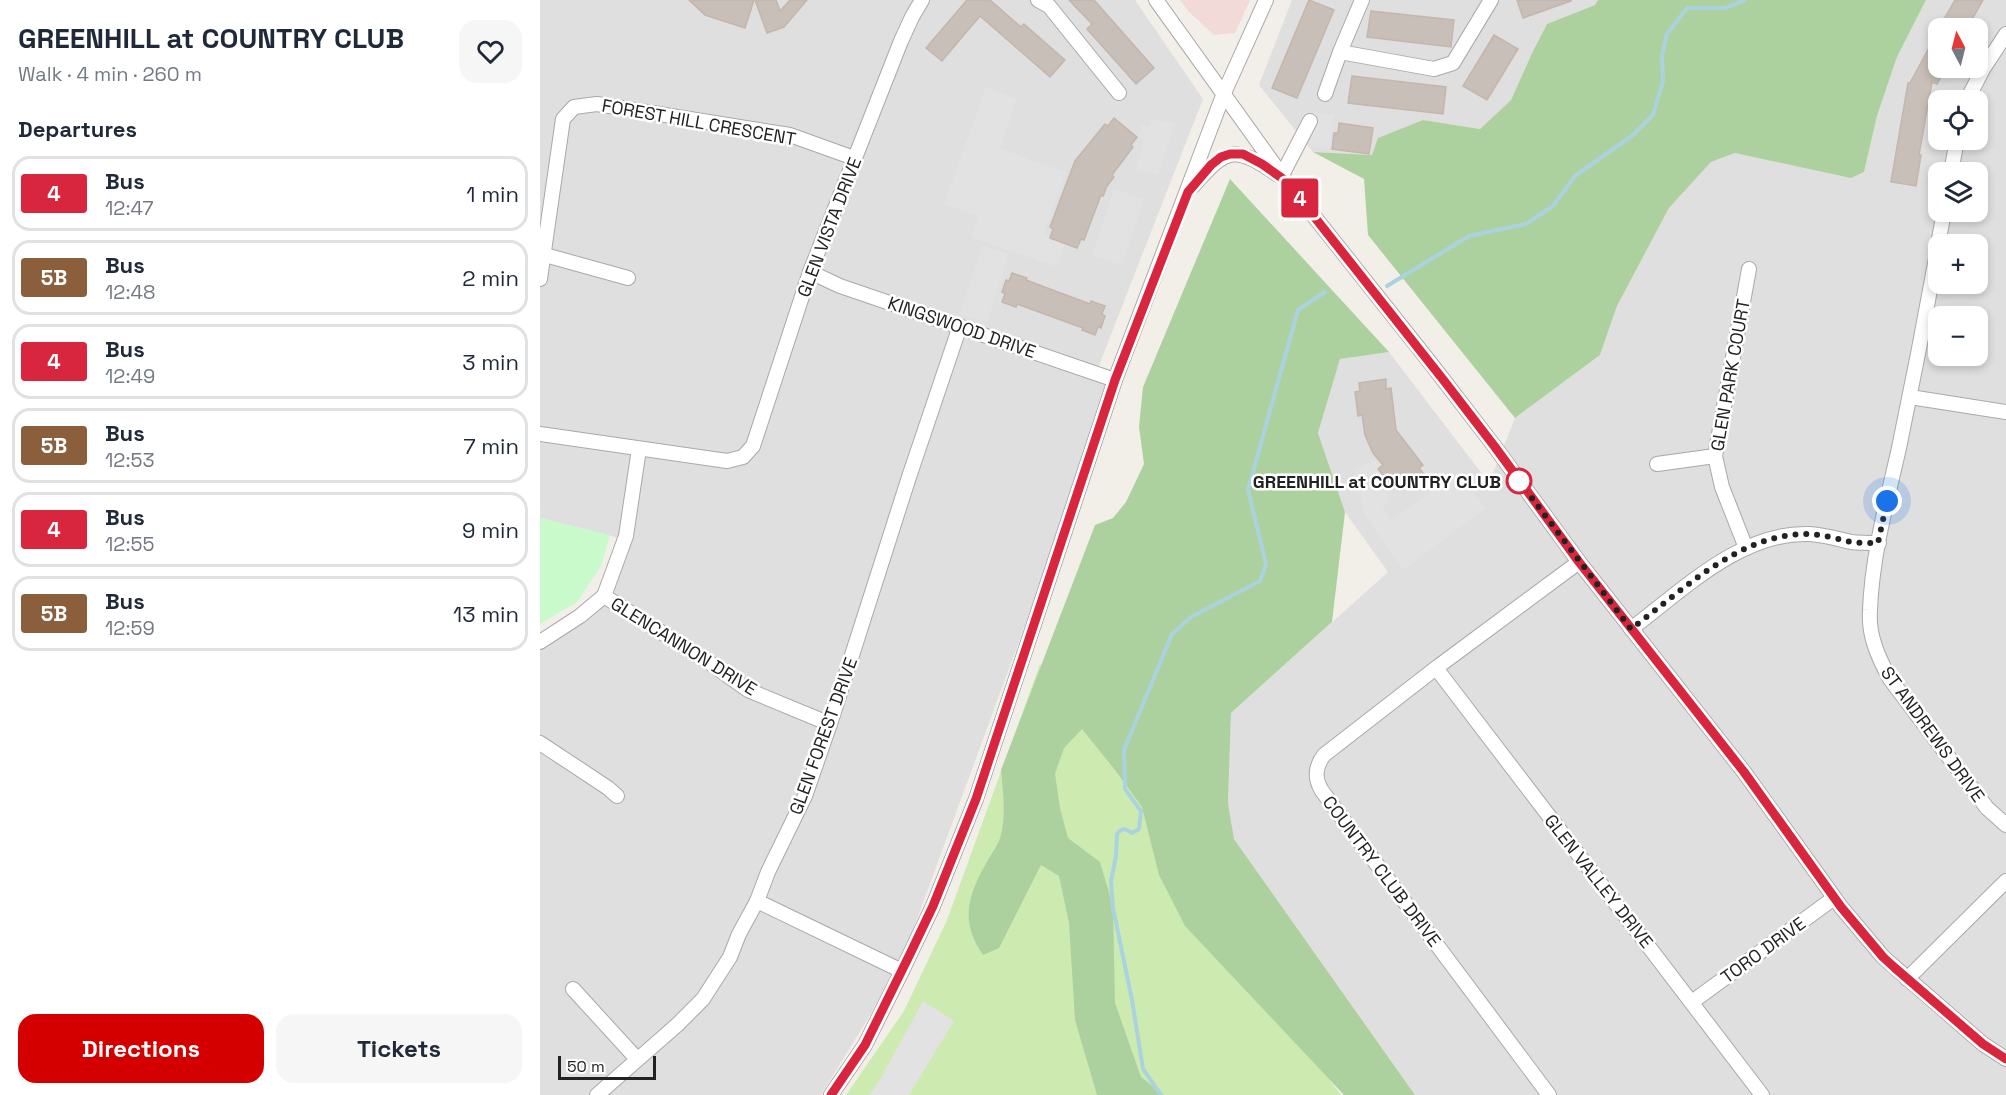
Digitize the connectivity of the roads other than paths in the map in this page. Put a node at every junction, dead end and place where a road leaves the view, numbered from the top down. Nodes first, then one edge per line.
1 (922, 0) edge
2 (1038, 0) edge
3 (1156, 0) edge
4 (1266, 0) edge
5 (1491, 0) edge
6 (1357, 1) edge
7 (2006, 34) edge
8 (1340, 52) junction
9 (1972, 90) edge
10 (1119, 93) dead end
11 (1224, 93) junction
12 (1325, 94) dead end
13 (1310, 121) dead end
14 (854, 158) junction
15 (1284, 178) junction
16 (1188, 192) junction
17 (544, 255) junction
18 (1749, 269) dead end
19 (810, 272) junction
20 (628, 278) dead end
21 (540, 279) edge
22 (1929, 294) edge
23 (960, 326) junction
24 (1115, 380) junction
25 (1910, 397) junction
26 (2006, 412) edge
27 (540, 434) edge
28 (639, 449) junction
29 (1715, 456) junction
30 (1657, 464) dead end
31 (1878, 543) junction
32 (1746, 548) junction
33 (1579, 562) junction
34 (604, 596) junction
35 (1631, 629) junction
36 (540, 642) edge
37 (1436, 668) junction
38 (830, 724) junction
39 (540, 743) edge
40 (617, 796) dead end
41 (2006, 825) edge
42 (2006, 881) edge
43 (1834, 898) junction
44 (757, 901) junction
45 (902, 971) junction
46 (1908, 979) junction
47 (573, 989) dead end
48 (1692, 1002) junction
49 (637, 1059) junction
50 (2006, 1059) edge
51 (597, 1095) edge
52 (831, 1095) edge
53 (1549, 1095) edge
54 (1762, 1095) edge

1 - 14 street, GLEN VISTA DRIVE
2 - 10 street
3 - 11 street
4 - 11 street
5 - 8 street
6 - 8 street
7 - 9 street
8 - 12 street
11 - 15 street
11 - 16 street
13 - 15 street
14 - 17 street, FOREST HILL CRESCENT
14 - 19 street, GLEN VISTA DRIVE
15 - 16 street
15 - 33 street
16 - 24 street
17 - 20 street
17 - 21 street, FOREST HILL CRESCENT
18 - 29 street, GLEN PARK COURT
19 - 23 street, KINGSWOOD DRIVE
19 - 28 street, GLEN VISTA DRIVE
22 - 25 street, ST ANDREWS DRIVE
23 - 24 street, KINGSWOOD DRIVE
23 - 38 street, GLEN FOREST DRIVE
24 - 45 street
25 - 26 street
25 - 31 street, ST ANDREWS DRIVE
27 - 28 street
28 - 34 street
29 - 30 street
29 - 32 street, GLEN PARK COURT
31 - 32 street
31 - 41 street, ST ANDREWS DRIVE
32 - 35 street
33 - 35 street
33 - 37 street, COUNTRY CLUB DRIVE
34 - 36 street
34 - 38 street, GLENCANNON DRIVE
35 - 43 street
37 - 48 street, GLEN VALLEY DRIVE
37 - 53 street, COUNTRY CLUB DRIVE
38 - 44 street, GLEN FOREST DRIVE
39 - 40 street
42 - 46 street
43 - 46 street
43 - 48 street, TORO DRIVE
44 - 45 street
44 - 49 street, GLEN FOREST DRIVE
45 - 52 street
46 - 50 street
47 - 49 street
48 - 54 street, GLEN VALLEY DRIVE
49 - 51 street, GLEN FOREST DRIVE

